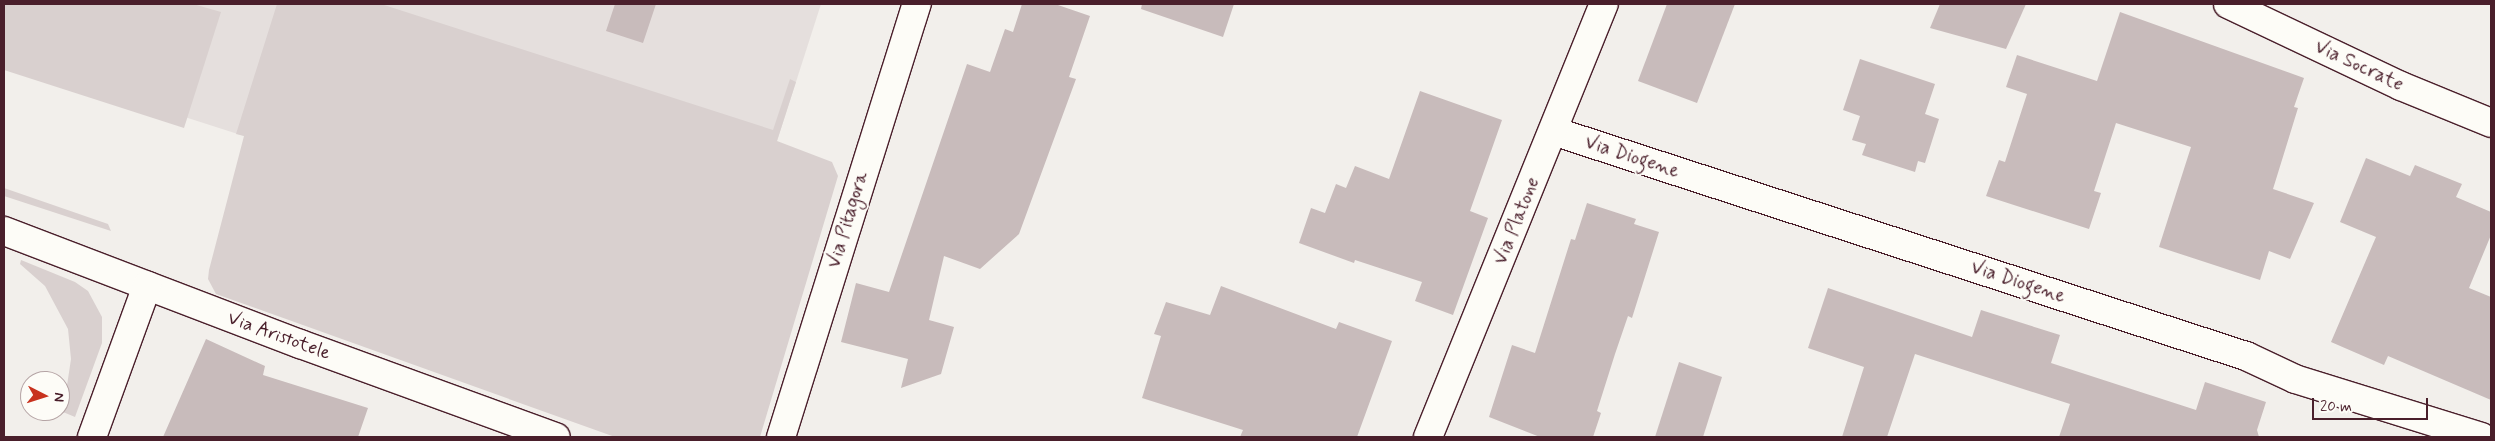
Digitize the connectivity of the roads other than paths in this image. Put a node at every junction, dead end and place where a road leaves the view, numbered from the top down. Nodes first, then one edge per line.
1 (917, 4) edge
2 (1604, 4) edge
3 (2228, 4) edge
4 (2491, 123) edge
5 (1553, 131) junction
6 (4, 230) edge
7 (147, 286) junction
8 (92, 437) edge
9 (556, 437) edge
10 (781, 437) edge
11 (1428, 437) edge
12 (2481, 437) edge

1 - 10 street, Via Pitagora
2 - 5 street, Via Platone
3 - 4 street, Via Socrate
5 - 11 street, Via Platone
5 - 12 street, Via Diogene
6 - 7 street, Via Aristotele
7 - 8 street
7 - 9 street, Via Aristotele

